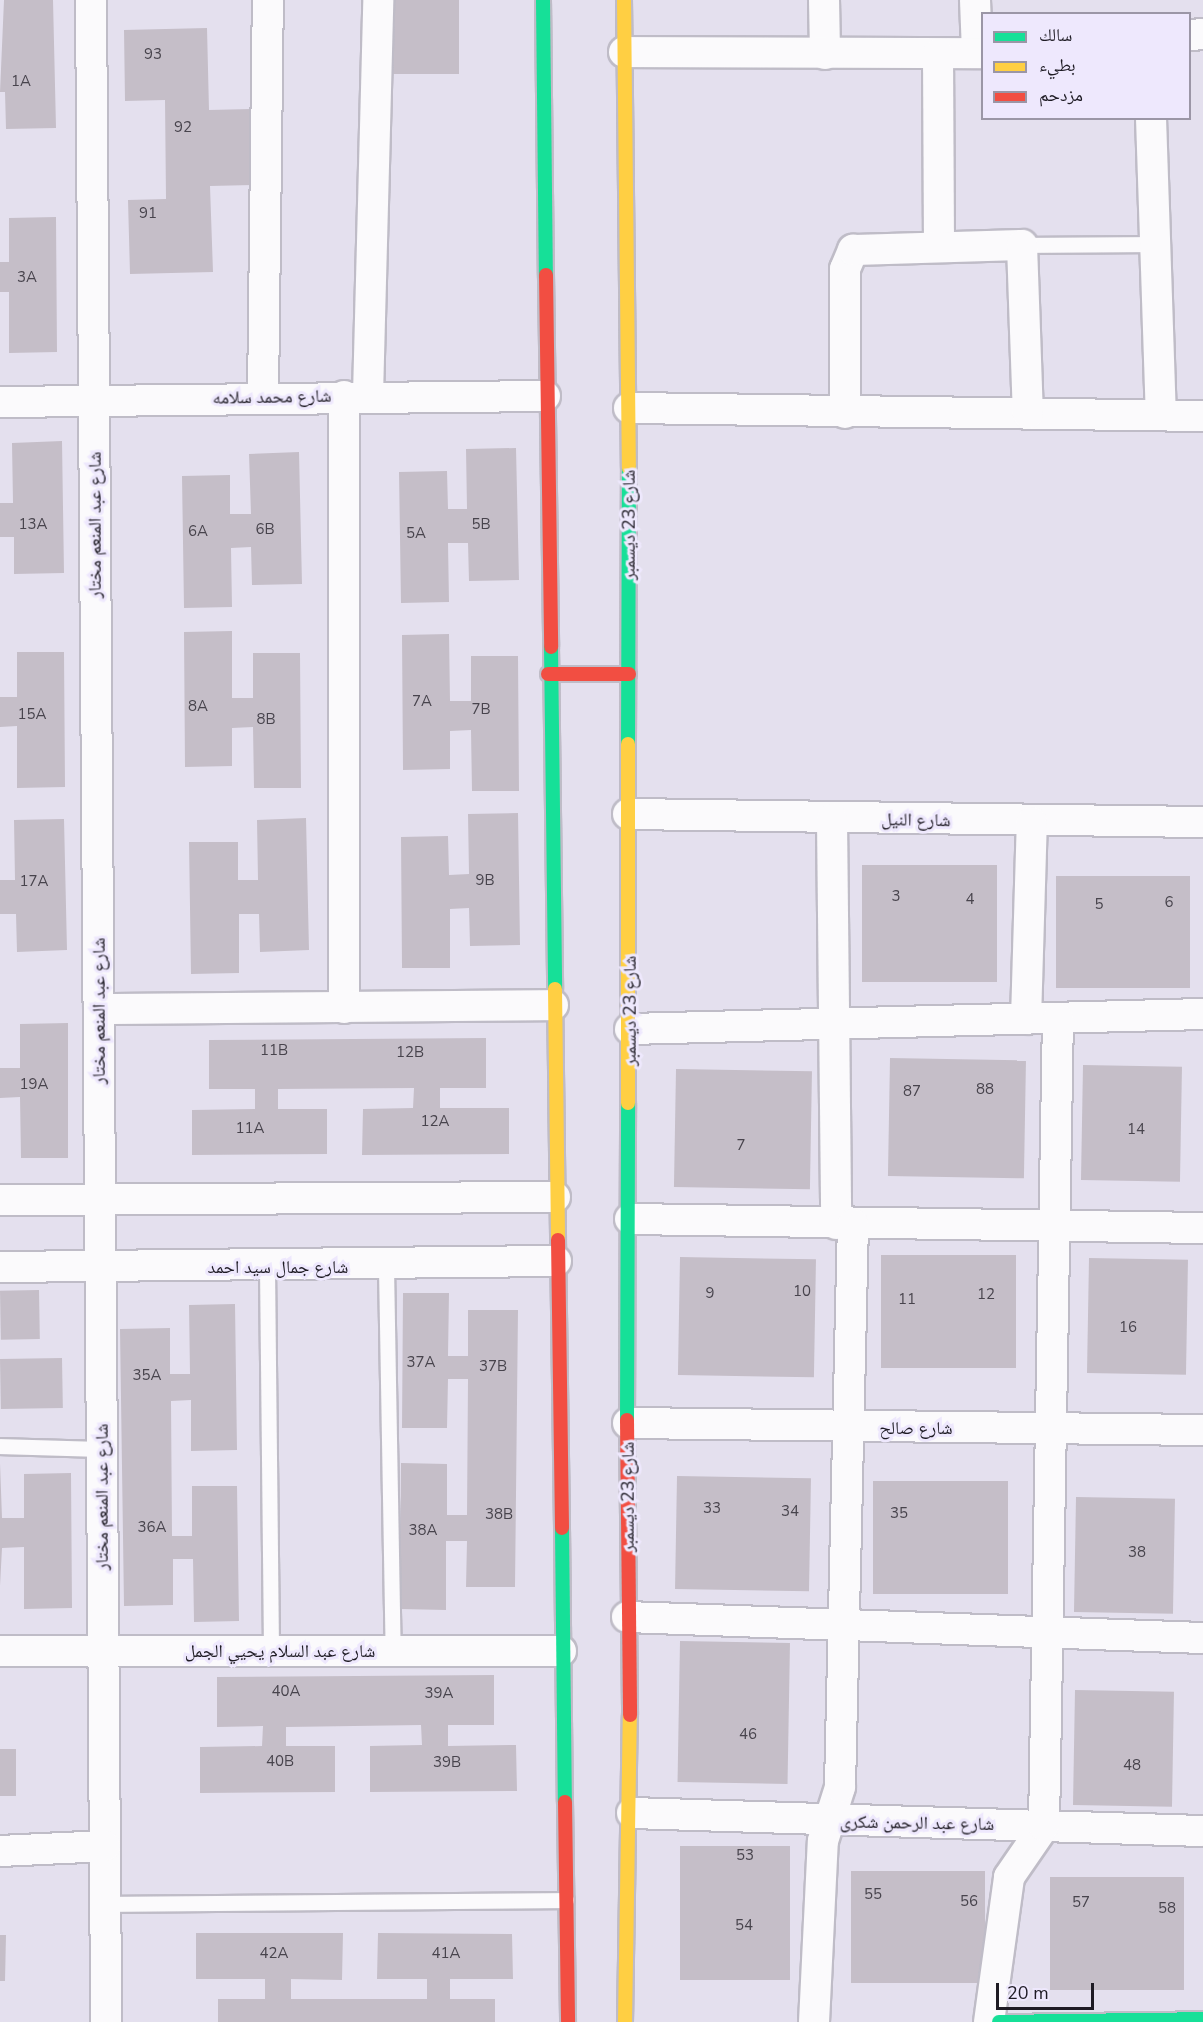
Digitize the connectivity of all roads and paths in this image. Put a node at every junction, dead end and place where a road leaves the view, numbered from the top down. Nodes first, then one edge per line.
1 (92, 0) edge
2 (268, 0) edge
3 (378, 0) edge
4 (543, 0) edge
5 (624, 0) edge
6 (824, 0) edge
7 (975, 0) edge
8 (624, 52) junction
9 (980, 53) edge
10 (825, 54) junction
11 (938, 54) junction
12 (1151, 120) edge
13 (1153, 244) junction
14 (939, 245) junction
15 (1022, 245) junction
16 (356, 395) junction
17 (544, 396) junction
18 (263, 397) junction
19 (94, 400) junction
20 (0, 402) edge
21 (629, 408) junction
22 (845, 413) junction
23 (1028, 414) junction
24 (1161, 415) junction
25 (1203, 416) edge
26 (548, 674) junction
27 (629, 674) junction
28 (628, 814) junction
29 (832, 819) junction
30 (1032, 822) junction
31 (1203, 822) edge
32 (553, 1005) junction
33 (344, 1008) junction
34 (99, 1009) junction
35 (1203, 1014) edge
36 (1058, 1018) junction
37 (1026, 1019) junction
38 (834, 1025) junction
39 (630, 1029) junction
40 (555, 1197) junction
41 (100, 1199) junction
42 (0, 1200) edge
43 (630, 1219) junction
44 (844, 1224) junction
45 (1054, 1226) junction
46 (1203, 1228) edge
47 (556, 1261) junction
48 (386, 1266) junction
49 (100, 1267) junction
50 (267, 1267) junction
51 (0, 1268) edge
52 (628, 1423) junction
53 (847, 1427) junction
54 (1051, 1429) junction
55 (1203, 1430) edge
56 (0, 1446) edge
57 (102, 1449) junction
58 (627, 1617) junction
59 (842, 1627) junction
60 (1047, 1633) junction
61 (1203, 1638) edge
62 (393, 1651) junction
63 (0, 1652) edge
64 (103, 1652) junction
65 (271, 1652) junction
66 (561, 1652) junction
67 (632, 1813) junction
68 (830, 1821) junction
69 (1044, 1826) junction
70 (1203, 1831) edge
71 (105, 1846) junction
72 (0, 1851) edge
73 (566, 1900) junction
74 (105, 1904) junction
75 (1203, 2017) edge
76 (106, 2022) edge
77 (568, 2022) edge
78 (625, 2022) edge
79 (814, 2022) edge
80 (989, 2022) edge
81 (999, 2022) edge

1 - 19 street, شارع عبد المنعم مختار
2 - 18 street
3 - 16 street
4 - 17 main road
5 - 8 main road, شارع 23 ديسمبر
6 - 10 street
7 - 9 street
8 - 10 street
8 - 21 main road, شارع 23 ديسمبر
9 - 11 street
10 - 11 street
11 - 14 street
12 - 13 street
13 - 15 lane
13 - 24 street
14 - 15 street
14 - 22 street
15 - 23 street
16 - 17 street, شارع محمد سلامه
16 - 18 street, شارع محمد سلامه
16 - 33 street
17 - 26 main road
18 - 19 street, شارع محمد سلامه
19 - 20 street, شارع محمد سلامه
19 - 34 street, شارع عبد المنعم مختار
21 - 22 street
21 - 27 main road, شارع 23 ديسمبر
22 - 23 street
23 - 24 street
24 - 25 street
26 - 27 main road
26 - 32 main road
27 - 28 main road, شارع 23 ديسمبر
28 - 29 street, شارع النيل
28 - 39 main road, شارع 23 ديسمبر
29 - 30 street, شارع النيل
29 - 38 street
30 - 31 street, شارع النيل
30 - 37 street
32 - 33 street
32 - 40 main road
33 - 34 street
34 - 41 street, شارع عبد المنعم مختار
35 - 36 street
36 - 37 street
36 - 45 street
37 - 38 street
38 - 39 street
38 - 44 street
39 - 43 main road, شارع 23 ديسمبر
40 - 41 street
40 - 47 main road
41 - 42 street
41 - 49 street, شارع عبد المنعم مختار
43 - 44 street
43 - 52 main road, شارع 23 ديسمبر
44 - 45 street
44 - 53 street
45 - 46 street
45 - 54 street
47 - 48 street, شارع جمال سيد احمد
47 - 66 main road
48 - 50 street, شارع جمال سيد احمد
48 - 62 lane
49 - 50 street, شارع جمال سيد احمد
49 - 51 street, شارع جمال سيد احمد
49 - 57 street, شارع عبد المنعم مختار
50 - 65 lane
52 - 53 street, شارع صالح
52 - 58 main road, شارع 23 ديسمبر
53 - 54 street, شارع صالح
53 - 59 street
54 - 55 street, شارع صالح
54 - 60 street
56 - 57 lane
57 - 64 street, شارع عبد المنعم مختار
58 - 59 street
58 - 67 main road, شارع 23 ديسمبر
59 - 60 street
59 - 68 street
60 - 61 street
60 - 69 street
62 - 65 street, شارع عبد السلام يحيي الجمل
62 - 66 street, شارع عبد السلام يحيي الجمل
63 - 64 street, شارع عبد السلام يحيي الجمل
64 - 65 street, شارع عبد السلام يحيي الجمل
64 - 71 street, شارع عبد المنعم مختار
66 - 73 main road
67 - 68 street, شارع عبد الرحمن شكرى
67 - 78 main road, شارع 23 ديسمبر
68 - 69 street, شارع عبد الرحمن شكرى
68 - 79 street
69 - 70 street, شارع عبد الرحمن شكرى
69 - 80 street
71 - 72 street
71 - 74 street, شارع عبد المنعم مختار
73 - 74 lane
73 - 77 main road
74 - 76 street, شارع عبد المنعم مختار
75 - 81 main road

